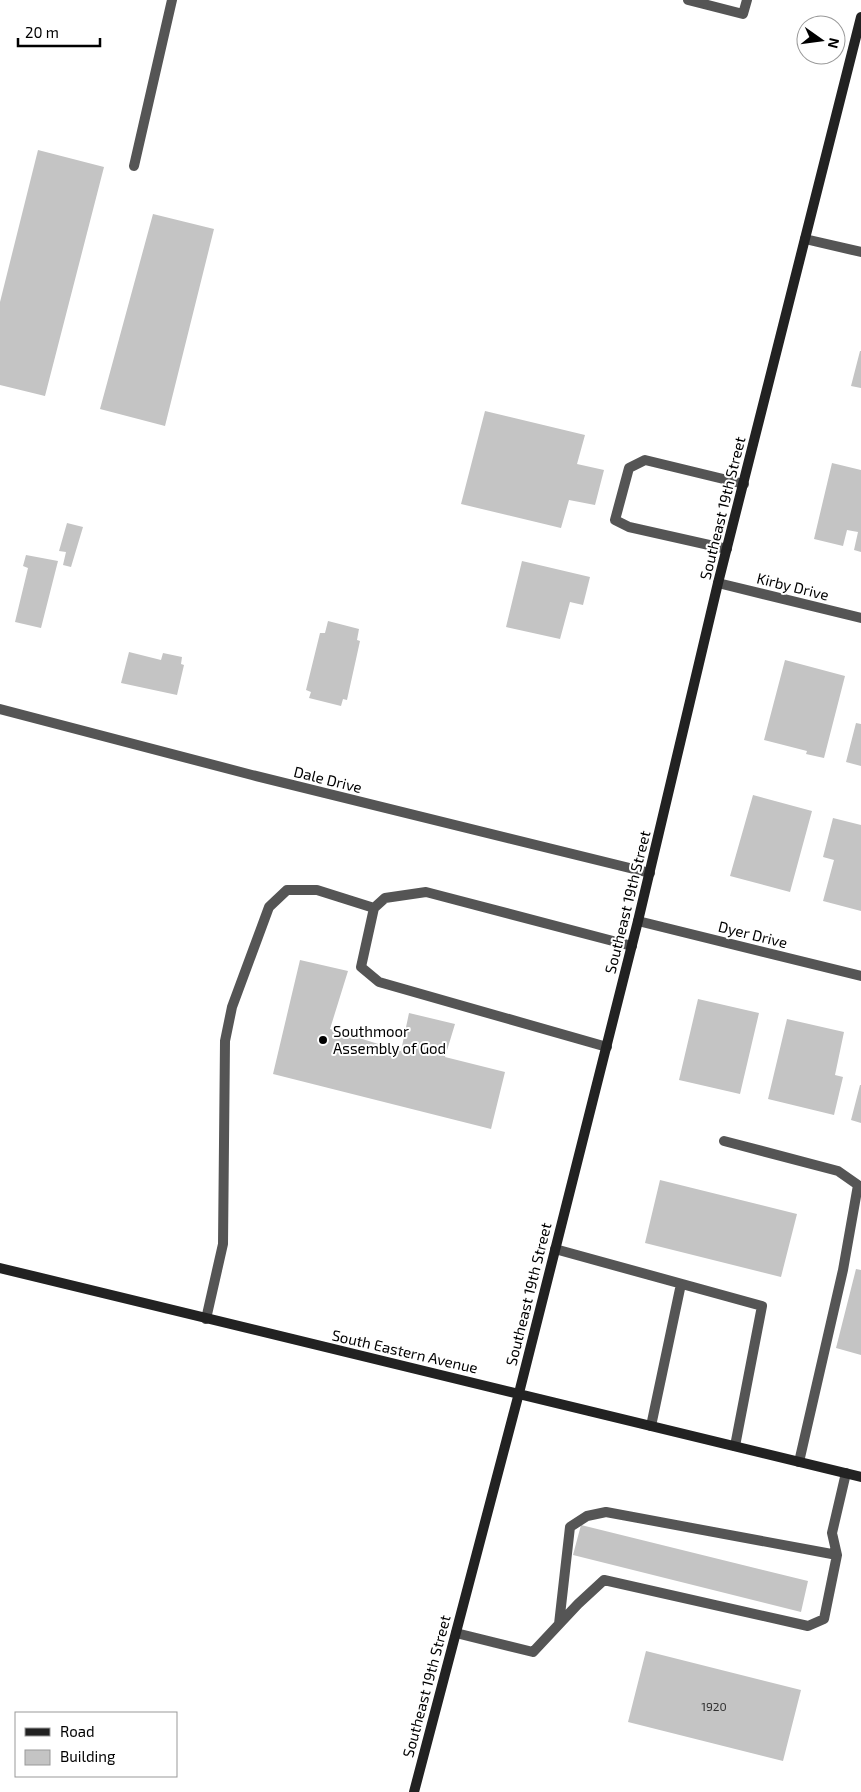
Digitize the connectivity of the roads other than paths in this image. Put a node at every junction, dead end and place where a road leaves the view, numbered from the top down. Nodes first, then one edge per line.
1 (172, 0) edge
2 (688, 0) edge
3 (747, 0) edge
4 (861, 16) edge
5 (134, 166) dead end
6 (805, 239) junction
7 (861, 252) edge
8 (744, 484) junction
9 (727, 549) junction
10 (718, 583) junction
11 (861, 618) edge
12 (0, 709) edge
13 (650, 873) junction
14 (374, 908) junction
15 (638, 921) junction
16 (632, 946) junction
17 (861, 976) edge
18 (607, 1047) junction
19 (724, 1141) dead end
20 (555, 1249) junction
21 (0, 1268) edge
22 (682, 1284) junction
23 (206, 1319) junction
24 (519, 1393) junction
25 (651, 1426) junction
26 (735, 1446) junction
27 (799, 1462) junction
28 (846, 1473) junction
29 (861, 1476) edge
30 (837, 1555) junction
31 (559, 1624) junction
32 (456, 1633) junction
33 (414, 1792) edge

1 - 5 street
2 - 3 street
4 - 6 main road, Southeast 19th Street
6 - 7 street
6 - 8 main road, Southeast 19th Street
8 - 9 main road, Southeast 19th Street
8 - 9 street
9 - 10 main road, Southeast 19th Street
10 - 11 street, Kirby Drive
10 - 13 main road, Southeast 19th Street
12 - 13 street, Dale Drive
13 - 15 main road, Southeast 19th Street
14 - 16 street
14 - 18 street
14 - 23 street
15 - 16 main road, Southeast 19th Street
15 - 17 street, Dyer Drive
16 - 18 main road, Southeast 19th Street
18 - 20 main road, Southeast 19th Street
19 - 27 street
20 - 22 street
20 - 24 main road, Southeast 19th Street
21 - 23 main road, South Eastern Avenue
22 - 25 street
22 - 26 street
23 - 24 main road, South Eastern Avenue
24 - 25 main road, South Eastern Avenue
24 - 32 main road, Southeast 19th Street
25 - 26 main road, South Eastern Avenue
26 - 27 main road, South Eastern Avenue
27 - 28 main road, South Eastern Avenue
28 - 29 main road, South Eastern Avenue
28 - 30 street
30 - 31 street
30 - 31 street
31 - 32 street
32 - 33 main road, Southeast 19th Street

